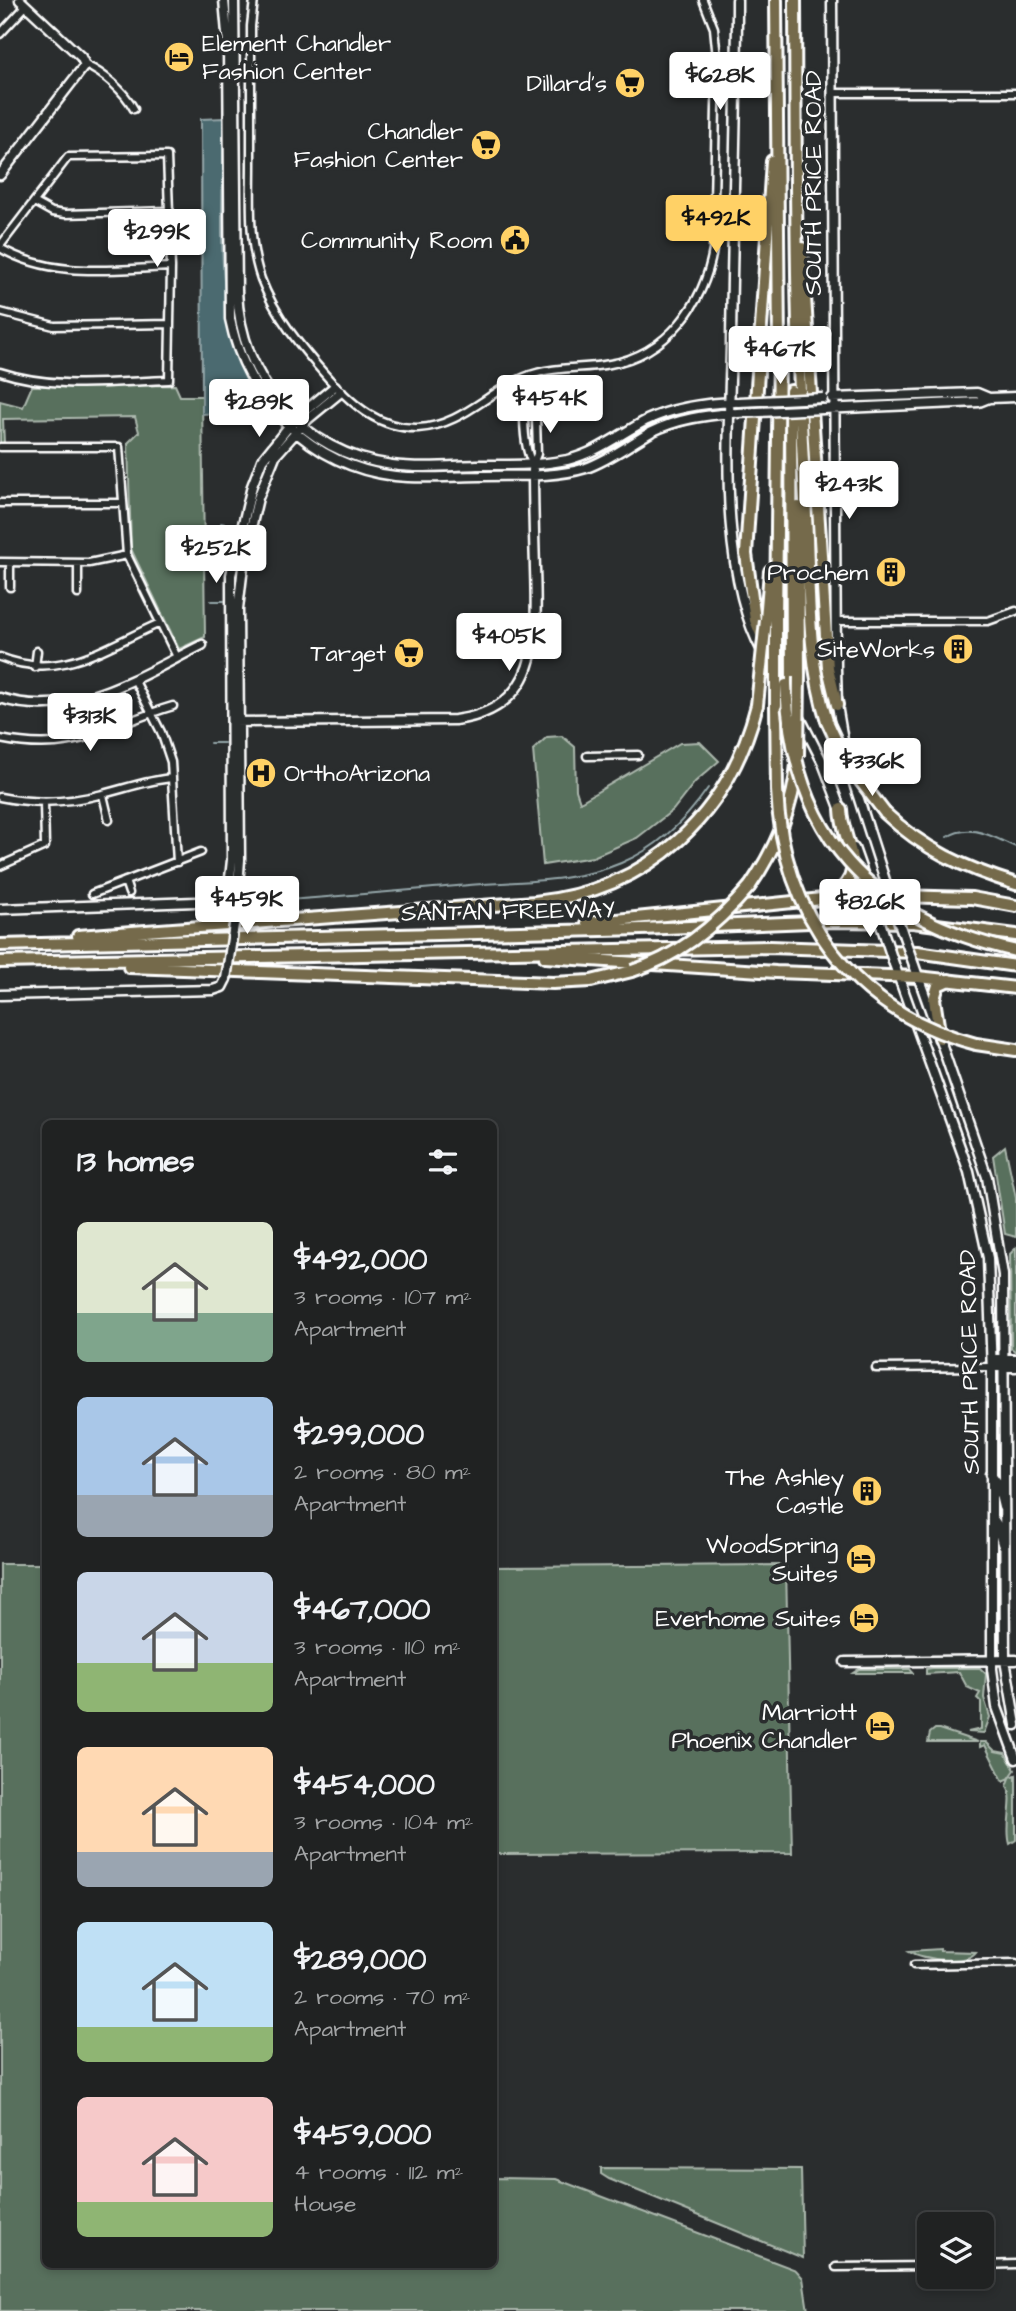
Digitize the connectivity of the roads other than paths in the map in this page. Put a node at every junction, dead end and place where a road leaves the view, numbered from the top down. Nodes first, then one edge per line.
1 (224, 0) edge
2 (234, 0) edge
3 (254, 0) edge
4 (703, 0) edge
5 (737, 0) edge
6 (776, 0) edge
7 (795, 0) edge
8 (832, 0) edge
9 (23, 3) edge
10 (0, 34) edge
11 (85, 65) junction
12 (832, 93) junction
13 (1016, 93) edge
14 (134, 109) dead end
15 (778, 113) junction
16 (796, 143) junction
17 (0, 175) edge
18 (34, 202) junction
19 (170, 211) junction
20 (0, 247) edge
21 (171, 267) junction
22 (0, 312) edge
23 (170, 324) junction
24 (779, 347) junction
25 (797, 347) junction
26 (0, 372) edge
27 (530, 375) junction
28 (338, 389) junction
29 (1016, 397) edge
30 (834, 398) junction
31 (899, 401) junction
32 (733, 402) junction
33 (834, 408) junction
34 (733, 413) junction
35 (294, 426) junction
36 (0, 447) edge
37 (533, 464) junction
38 (533, 475) junction
39 (0, 503) edge
40 (123, 503) junction
41 (127, 555) junction
42 (0, 562) edge
43 (10, 563) junction
44 (78, 564) junction
45 (10, 587) dead end
46 (78, 594) dead end
47 (1016, 611) edge
48 (771, 620) junction
49 (836, 621) junction
50 (160, 623) junction
51 (202, 645) dead end
52 (37, 651) dead end
53 (0, 657) edge
54 (177, 657) junction
55 (35, 667) junction
56 (134, 679) junction
57 (789, 685) junction
58 (0, 698) edge
59 (792, 703) junction
60 (837, 705) junction
61 (173, 706) dead end
62 (151, 713) junction
63 (234, 722) junction
64 (0, 739) edge
65 (587, 755) dead end
66 (638, 755) dead end
67 (172, 778) junction
68 (103, 795) junction
69 (0, 797) edge
70 (44, 802) junction
71 (841, 808) junction
72 (109, 820) dead end
73 (201, 852) dead end
74 (177, 862) junction
75 (0, 866) edge
76 (125, 881) junction
77 (1016, 884) edge
78 (130, 893) dead end
79 (92, 894) dead end
80 (830, 898) junction
81 (872, 900) junction
82 (891, 900) junction
83 (225, 901) junction
84 (1016, 906) edge
85 (0, 909) edge
86 (236, 911) junction
87 (425, 934) junction
88 (1016, 935) edge
89 (0, 943) edge
90 (1016, 946) edge
91 (1016, 951) edge
92 (459, 952) junction
93 (0, 965) edge
94 (1016, 966) edge
95 (896, 970) junction
96 (918, 976) junction
97 (955, 980) junction
98 (1016, 988) edge
99 (0, 995) edge
100 (940, 1038) junction
101 (1016, 1050) edge
102 (1016, 1359) edge
103 (992, 1363) junction
104 (1005, 1363) junction
105 (1016, 1367) edge
106 (876, 1368) dead end
107 (992, 1474) junction
108 (1005, 1508) junction
109 (992, 1517) junction
110 (1005, 1549) junction
111 (1005, 1660) junction
112 (1016, 1660) edge
113 (992, 1661) junction
114 (845, 1662) dead end
115 (1016, 1725) edge
116 (1016, 1759) edge
117 (1016, 1964) edge
118 (914, 1965) dead end
119 (1016, 2264) edge
120 (994, 2265) edge
121 (917, 2266) edge
122 (836, 2267) dead end

1 - 35 street
2 - 35 street
3 - 28 street
4 - 27 street
5 - 32 street, SOUTH PRICE ROAD
6 - 15 highway
7 - 16 highway
8 - 12 street, SOUTH PRICE ROAD
9 - 10 street
9 - 11 street
11 - 14 street
11 - 17 street
12 - 13 street
12 - 30 street, SOUTH PRICE ROAD
15 - 24 highway
15 - 59 highway
16 - 25 highway
16 - 60 highway
18 - 19 street
18 - 19 street
18 - 20 street
19 - 21 street
20 - 21 street
21 - 23 street
22 - 23 street
23 - 26 street
24 - 48 highway
24 - 57 highway
25 - 57 highway
25 - 77 highway, bridge
25 - 93 highway, bridge
27 - 28 street
27 - 37 street
28 - 35 street
29 - 31 street
30 - 31 street
30 - 32 street, bridge
30 - 33 street, SOUTH PRICE ROAD
31 - 33 street
32 - 34 street, SOUTH PRICE ROAD
32 - 37 street
33 - 34 street, bridge
33 - 49 street, SOUTH PRICE ROAD
34 - 38 street
34 - 59 street, SOUTH PRICE ROAD
35 - 37 street
35 - 38 street
35 - 63 street
36 - 40 street
37 - 38 street
38 - 63 street
39 - 40 street
40 - 41 street
41 - 44 street
41 - 50 street
42 - 43 street
43 - 44 street
43 - 45 street
44 - 46 street
47 - 49 street
48 - 89 highway, bridge
48 - 101 highway, bridge
49 - 60 street, SOUTH PRICE ROAD
50 - 54 street
50 - 55 street
51 - 54 street
52 - 55 street
53 - 55 street
54 - 56 street
56 - 58 street
56 - 62 street
57 - 90 highway, bridge
57 - 91 highway, bridge
59 - 71 street, SOUTH PRICE ROAD
60 - 82 street, SOUTH PRICE ROAD
61 - 62 street
62 - 64 street
62 - 67 street
63 - 83 street
63 - 86 street
65 - 66 street
67 - 68 street
67 - 74 street
68 - 70 street
68 - 72 street
69 - 70 street
70 - 75 street
71 - 80 highway
71 - 81 street, SOUTH PRICE ROAD
73 - 74 street
74 - 76 street
76 - 78 street
76 - 79 street
80 - 81 highway
80 - 87 highway
81 - 82 highway
81 - 95 street, SOUTH PRICE ROAD, bridge
82 - 84 highway
82 - 96 street, SOUTH PRICE ROAD, bridge
83 - 85 street
83 - 86 street
86 - 99 street, bridge
87 - 88 highway, SANTAN FREEWAY
87 - 89 highway, SANTAN FREEWAY
92 - 93 highway, SANTAN FREEWAY
92 - 94 highway, SANTAN FREEWAY
92 - 95 highway
95 - 96 highway
95 - 103 street, SOUTH PRICE ROAD
96 - 97 highway
96 - 100 street, SOUTH PRICE ROAD
97 - 98 highway
97 - 100 highway
100 - 104 street, SOUTH PRICE ROAD
102 - 104 street
103 - 104 street
103 - 106 street
103 - 107 street, SOUTH PRICE ROAD
104 - 105 street
104 - 108 street, SOUTH PRICE ROAD
107 - 108 street
107 - 109 street, SOUTH PRICE ROAD
108 - 110 street, SOUTH PRICE ROAD
109 - 110 street
109 - 113 street, SOUTH PRICE ROAD
110 - 111 street, SOUTH PRICE ROAD
111 - 112 street
111 - 113 street
111 - 115 street, SOUTH PRICE ROAD
113 - 114 street
113 - 116 street, SOUTH PRICE ROAD
117 - 118 street
119 - 120 street
121 - 122 street

